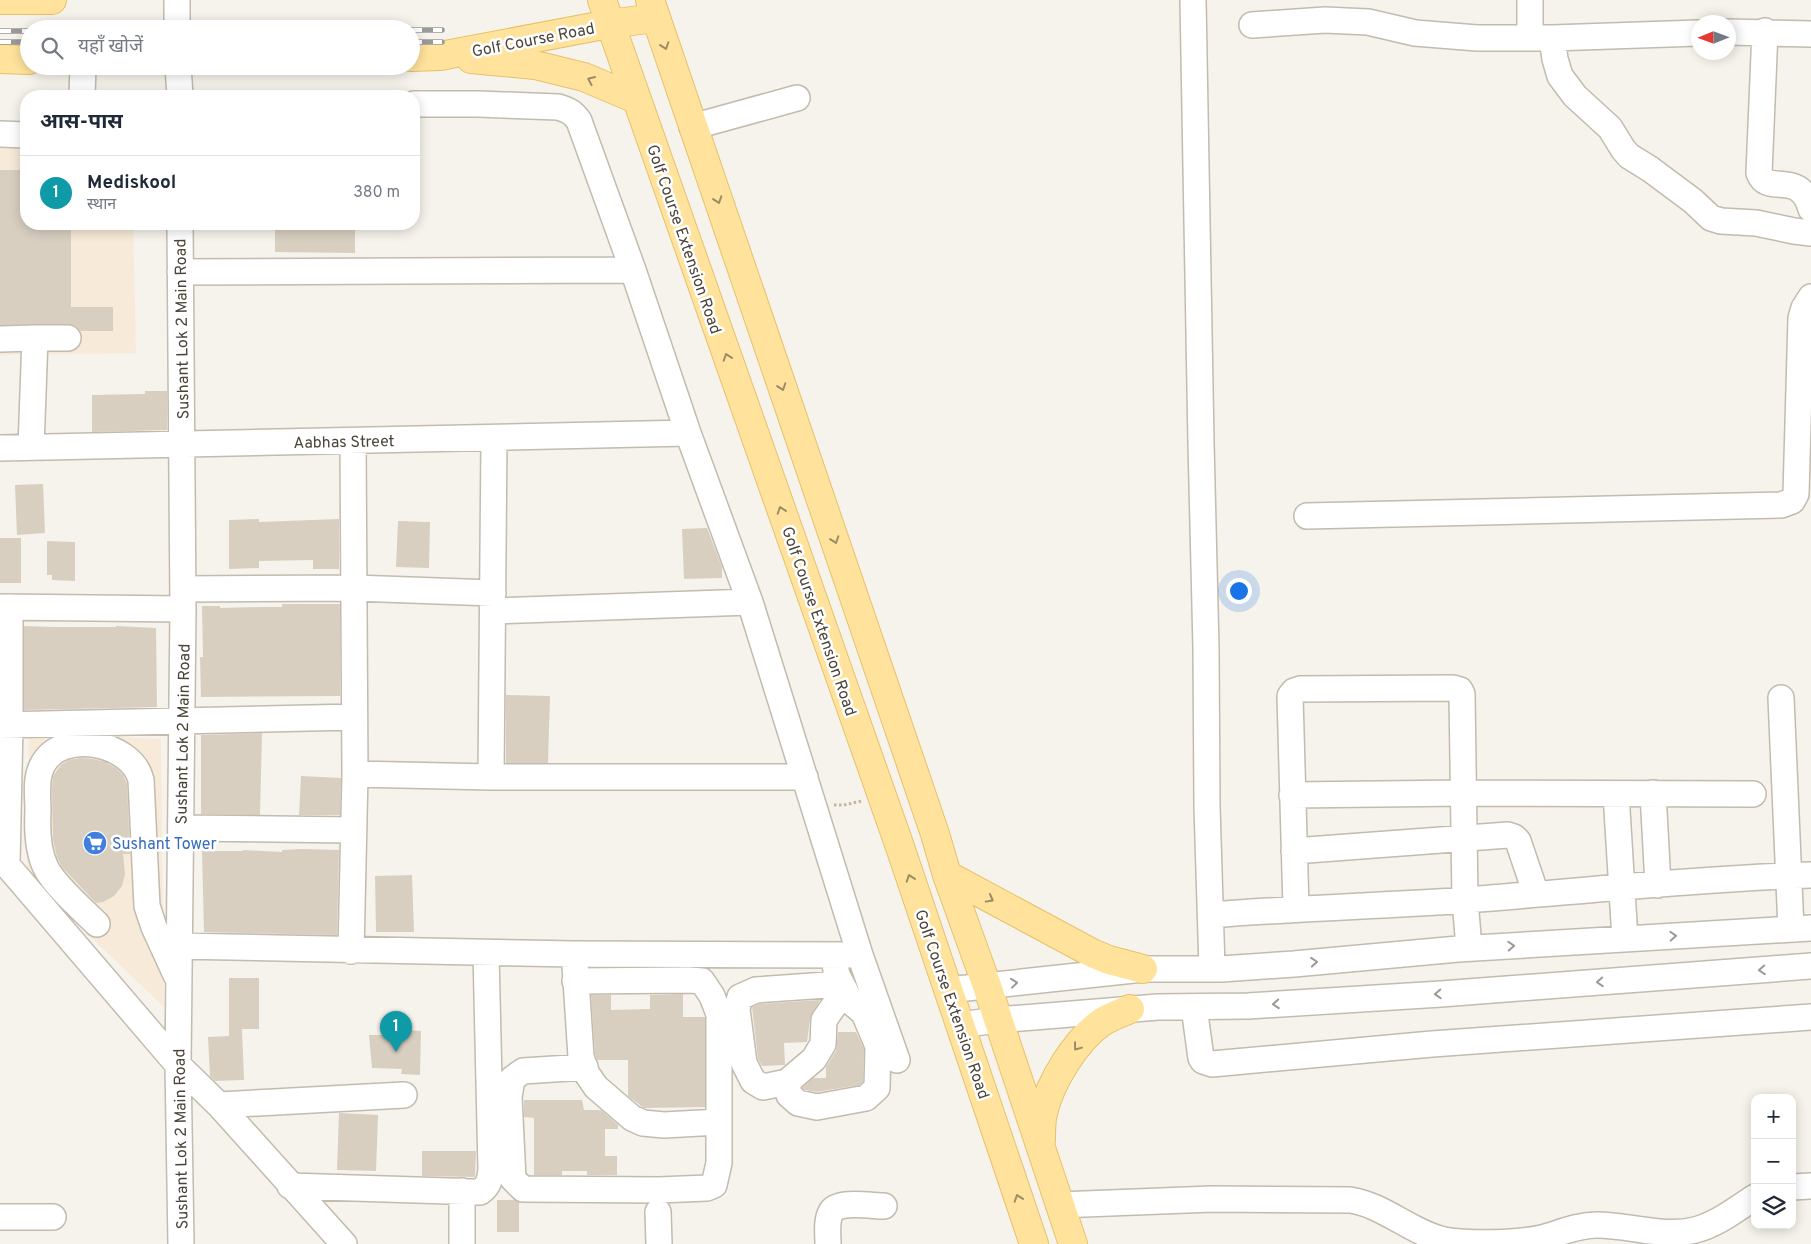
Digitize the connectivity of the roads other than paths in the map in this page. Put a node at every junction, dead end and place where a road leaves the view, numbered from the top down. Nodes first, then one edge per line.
1 (0, 0) edge
2 (52, 0) edge
3 (177, 0) edge
4 (1193, 0) edge
5 (1530, 0) edge
6 (652, 9) edge
7 (606, 12) edge
8 (177, 20) edge
9 (1252, 25) dead end
10 (1765, 31) junction
11 (1691, 32) edge
12 (1736, 32) edge
13 (1811, 34) edge
14 (1541, 38) junction
15 (440, 56) junction
16 (420, 57) edge
17 (0, 59) edge
18 (20, 60) edge
19 (83, 75) edge
20 (179, 75) edge
21 (82, 90) edge
22 (180, 90) edge
23 (797, 98) dead end
24 (636, 99) junction
25 (420, 104) edge
26 (692, 126) junction
27 (0, 134) edge
28 (20, 136) edge
29 (1811, 209) edge
30 (180, 230) edge
31 (1811, 233) edge
32 (633, 270) junction
33 (180, 272) junction
34 (1811, 297) edge
35 (35, 338) junction
36 (68, 338) dead end
37 (0, 339) edge
38 (688, 433) junction
39 (494, 439) junction
40 (353, 441) junction
41 (182, 443) junction
42 (31, 447) junction
43 (0, 448) edge
44 (1306, 516) dead end
45 (354, 588) junction
46 (183, 599) junction
47 (493, 602) junction
48 (750, 602) junction
49 (5, 607) edge
50 (1781, 698) dead end
51 (354, 717) junction
52 (183, 720) junction
53 (5, 725) edge
54 (355, 774) junction
55 (491, 777) junction
56 (805, 777) junction
57 (1464, 793) junction
58 (1616, 794) junction
59 (1653, 794) junction
60 (1753, 794) dead end
61 (1292, 795) junction
62 (181, 828) junction
63 (353, 830) junction
64 (1464, 838) junction
65 (1294, 851) junction
66 (3, 860) edge
67 (947, 875) junction
68 (1800, 876) edge
69 (1658, 885) junction
70 (1621, 886) junction
71 (1536, 894) junction
72 (1465, 900) junction
73 (1296, 908) junction
74 (1210, 915) junction
75 (97, 924) dead end
76 (1801, 929) edge
77 (1625, 939) junction
78 (179, 946) junction
79 (1469, 948) junction
80 (351, 951) junction
81 (486, 953) junction
82 (574, 954) junction
83 (833, 955) junction
84 (860, 956) junction
85 (1365, 958) junction
86 (1811, 966) edge
87 (1143, 969) junction
88 (1212, 969) junction
89 (179, 981) junction
90 (576, 981) junction
91 (987, 986) junction
92 (843, 987) junction
93 (948, 990) junction
94 (1368, 997) junction
95 (1194, 1006) junction
96 (1130, 1009) junction
97 (1811, 1017) edge
98 (998, 1020) junction
99 (960, 1026) junction
100 (897, 1060) dead end
101 (178, 1065) junction
102 (585, 1067) junction
103 (787, 1082) junction
104 (404, 1096) dead end
105 (219, 1105) junction
106 (720, 1122) junction
107 (1040, 1148) junction
108 (290, 1186) junction
109 (1811, 1186) edge
110 (1796, 1187) edge
111 (462, 1192) junction
112 (1751, 1200) edge
113 (1059, 1204) junction
114 (884, 1206) dead end
115 (658, 1212) dead end
116 (0, 1217) edge
117 (53, 1217) dead end
118 (181, 1244) edge
119 (344, 1244) edge
120 (462, 1244) edge
121 (659, 1244) edge
122 (828, 1244) edge
123 (1034, 1244) edge
124 (1073, 1244) edge

1 - 2 main road
3 - 8 street
4 - 74 street
5 - 14 street
6 - 7 main road, Golf Course Road
6 -> 26 main road
7 - 15 main road, Golf Course Road
7 - 24 main road, Golf Course Extension Road
9 - 14 street
10 - 12 street
10 - 13 street
10 - 29 street
11 - 14 street
14 - 31 street
15 - 16 main road, Golf Course Road
24 -> 15 main road
17 - 18 main road
19 - 21 street
20 - 22 street
23 - 26 street
93 -> 24 main road, Golf Course Extension Road
25 - 32 street
26 -> 67 main road
27 - 28 street
30 - 33 street, Sushant Lok 2 Main Road
32 - 33 street
32 - 38 street
33 - 41 street, Sushant Lok 2 Main Road
34 - 44 street
35 - 36 street
35 - 37 street
35 - 42 street
38 - 39 street, Aabhas Street
38 - 48 street
39 - 40 street, Aabhas Street
39 - 47 street
40 - 41 street, Aabhas Street
40 - 45 street
41 - 42 street, Aabhas Street
41 - 46 street, Sushant Lok 2 Main Road
42 - 43 street, Aabhas Street
45 - 46 street
45 - 47 street
45 - 51 street
46 - 49 street
46 - 52 street, Sushant Lok 2 Main Road
47 - 48 street
47 - 55 street
48 - 56 street
49 - 53 street
50 - 68 street
51 - 52 street
51 - 54 street
52 - 53 street
52 - 62 street, Sushant Lok 2 Main Road
53 - 66 street
54 - 55 street
54 - 63 street
55 - 56 street
56 - 84 street
57 - 58 street
57 - 61 street
57 - 61 street
57 - 64 street
58 - 59 street
58 - 70 street
59 - 60 street
59 - 69 street
61 - 65 street
62 - 63 street
62 - 78 street, Sushant Lok 2 Main Road
63 - 80 street
64 - 65 street
64 - 71 street
64 - 72 street
65 - 73 street
66 - 101 street
67 -> 87 main road
67 - 91 main road
68 - 69 street
68 - 76 street
69 - 70 street
70 - 71 street
70 - 77 street
71 - 72 street
72 - 73 street
72 - 79 street
73 - 74 street
74 - 88 street
75 - 89 street
77 -> 76 street
79 -> 77 street
78 - 80 street
78 - 89 street, Sushant Lok 2 Main Road
79 - 85 street
80 - 81 street
81 - 82 street
81 - 111 street
82 - 83 street
82 - 90 street
83 - 84 street
83 - 92 street
84 - 100 street
88 -> 85 street
85 - 94 street
86 -> 94 street
87 - 88 street
91 -> 87 street
89 - 101 street, Sushant Lok 2 Main Road
90 - 102 street
90 - 106 street
91 - 93 street
91 - 98 main road
92 - 103 street
92 - 103 street
92 - 103 street
93 - 99 main road, Golf Course Extension Road
94 -> 95 street
95 - 96 street
95 - 97 street
96 - 98 street
96 -> 107 main road
98 - 99 street
98 - 107 main road
123 -> 99 main road, Golf Course Extension Road
101 - 105 street
101 - 118 street, Sushant Lok 2 Main Road
102 - 106 street
102 - 106 street
104 - 105 street
105 - 108 street
107 - 113 main road
108 - 111 street
108 - 119 street
109 - 110 street
111 - 120 street
112 - 113 street
113 - 124 main road
114 - 122 street
115 - 121 street
116 - 117 street

